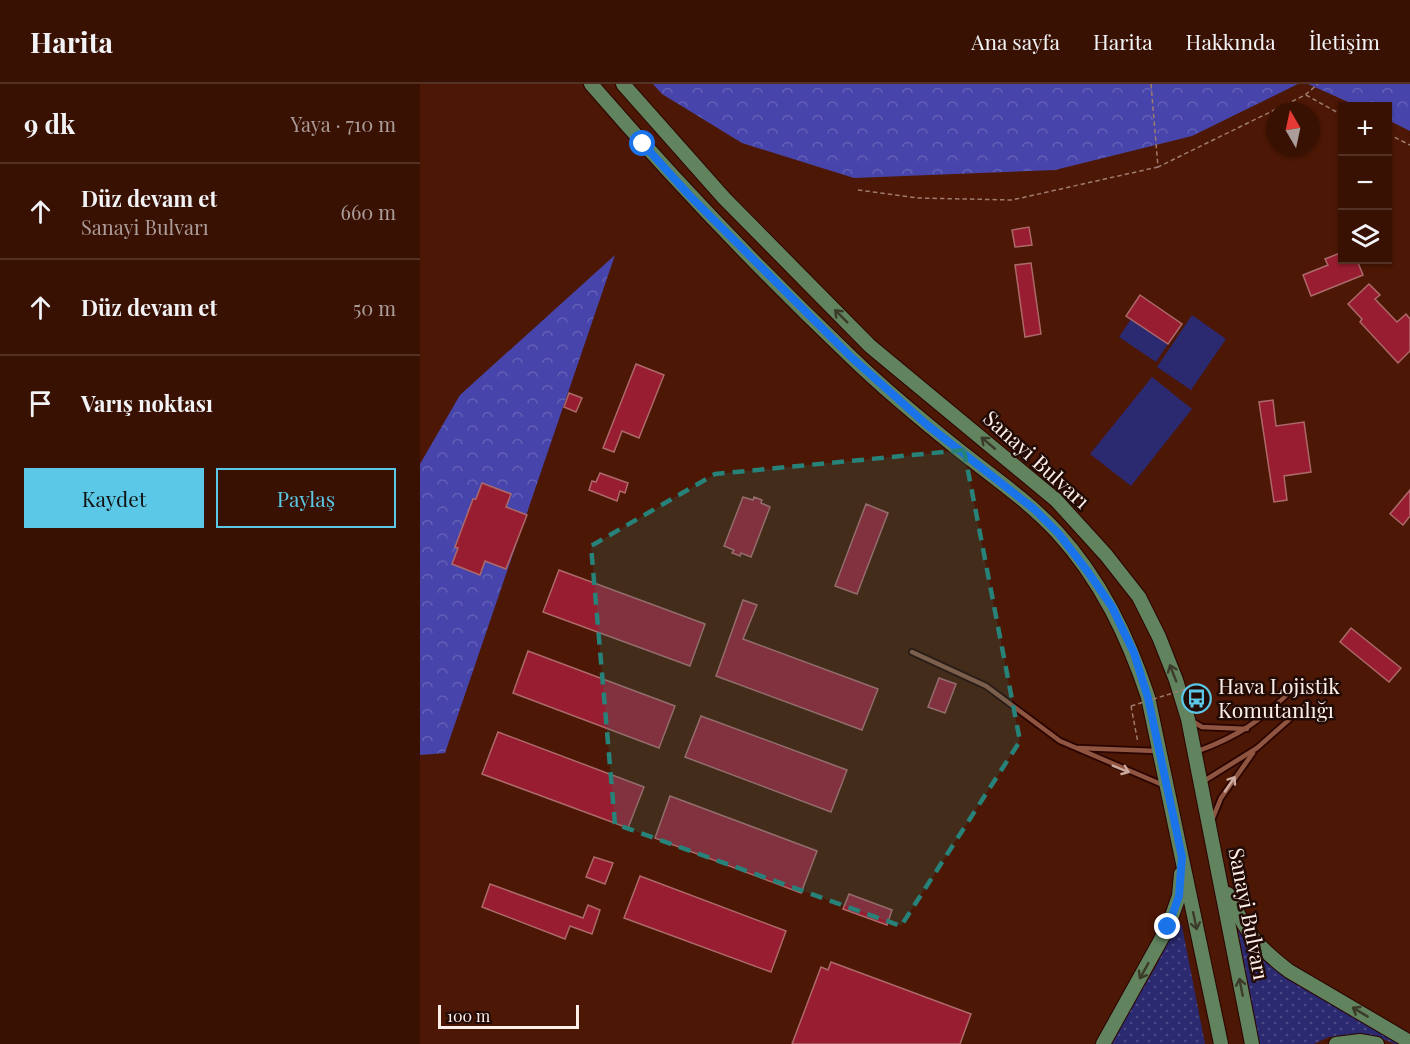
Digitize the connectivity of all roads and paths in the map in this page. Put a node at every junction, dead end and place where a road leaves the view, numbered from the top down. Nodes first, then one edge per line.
1 (591, 84) edge
2 (623, 84) edge
3 (1151, 84) edge
4 (1318, 84) edge
5 (1305, 95) junction
6 (1338, 113) edge
7 (1392, 136) edge
8 (1410, 145) edge
9 (1158, 167) junction
10 (858, 190) dead end
11 (912, 652) dead end
12 (1292, 690) dead end
13 (1308, 703) dead end
14 (1205, 710) dead end
15 (1188, 718) junction
16 (1247, 729) junction
17 (1076, 748) junction
18 (1257, 748) junction
19 (1139, 750) junction
20 (1160, 751) junction
21 (1195, 752) junction
22 (1202, 782) junction
23 (1168, 787) junction
24 (1210, 825) junction
25 (1182, 857) junction
26 (1220, 877) junction
27 (1410, 1042) edge
28 (1103, 1044) edge
29 (1221, 1044) edge
30 (1252, 1044) edge
31 (1336, 1044) edge
32 (1377, 1044) edge

1 - 20 main road, Sanayi Bulvarı
15 -> 2 main road, Sanayi Bulvarı
3 - 9 path
4 - 5 path
5 - 6 path
5 - 9 path
7 - 8 path
9 - 10 path
11 - 17 lane
12 - 16 lane
13 - 18 lane
14 - 19 path, bridge
15 - 16 lane
15 - 21 main road, Sanayi Bulvarı
16 - 21 lane
17 - 19 lane
17 -> 23 lane
18 - 22 lane
24 -> 18 lane
19 - 20 lane
20 - 23 main road, Sanayi Bulvarı
21 - 22 main road, Sanayi Bulvarı
22 - 24 main road, Sanayi Bulvarı
23 - 25 main road, Sanayi Bulvarı
24 - 26 main road, Sanayi Bulvarı
25 -> 28 main road
25 -> 29 main road, Sanayi Bulvarı
27 -> 26 main road
30 -> 26 main road, Sanayi Bulvarı
31 - 32 main road

